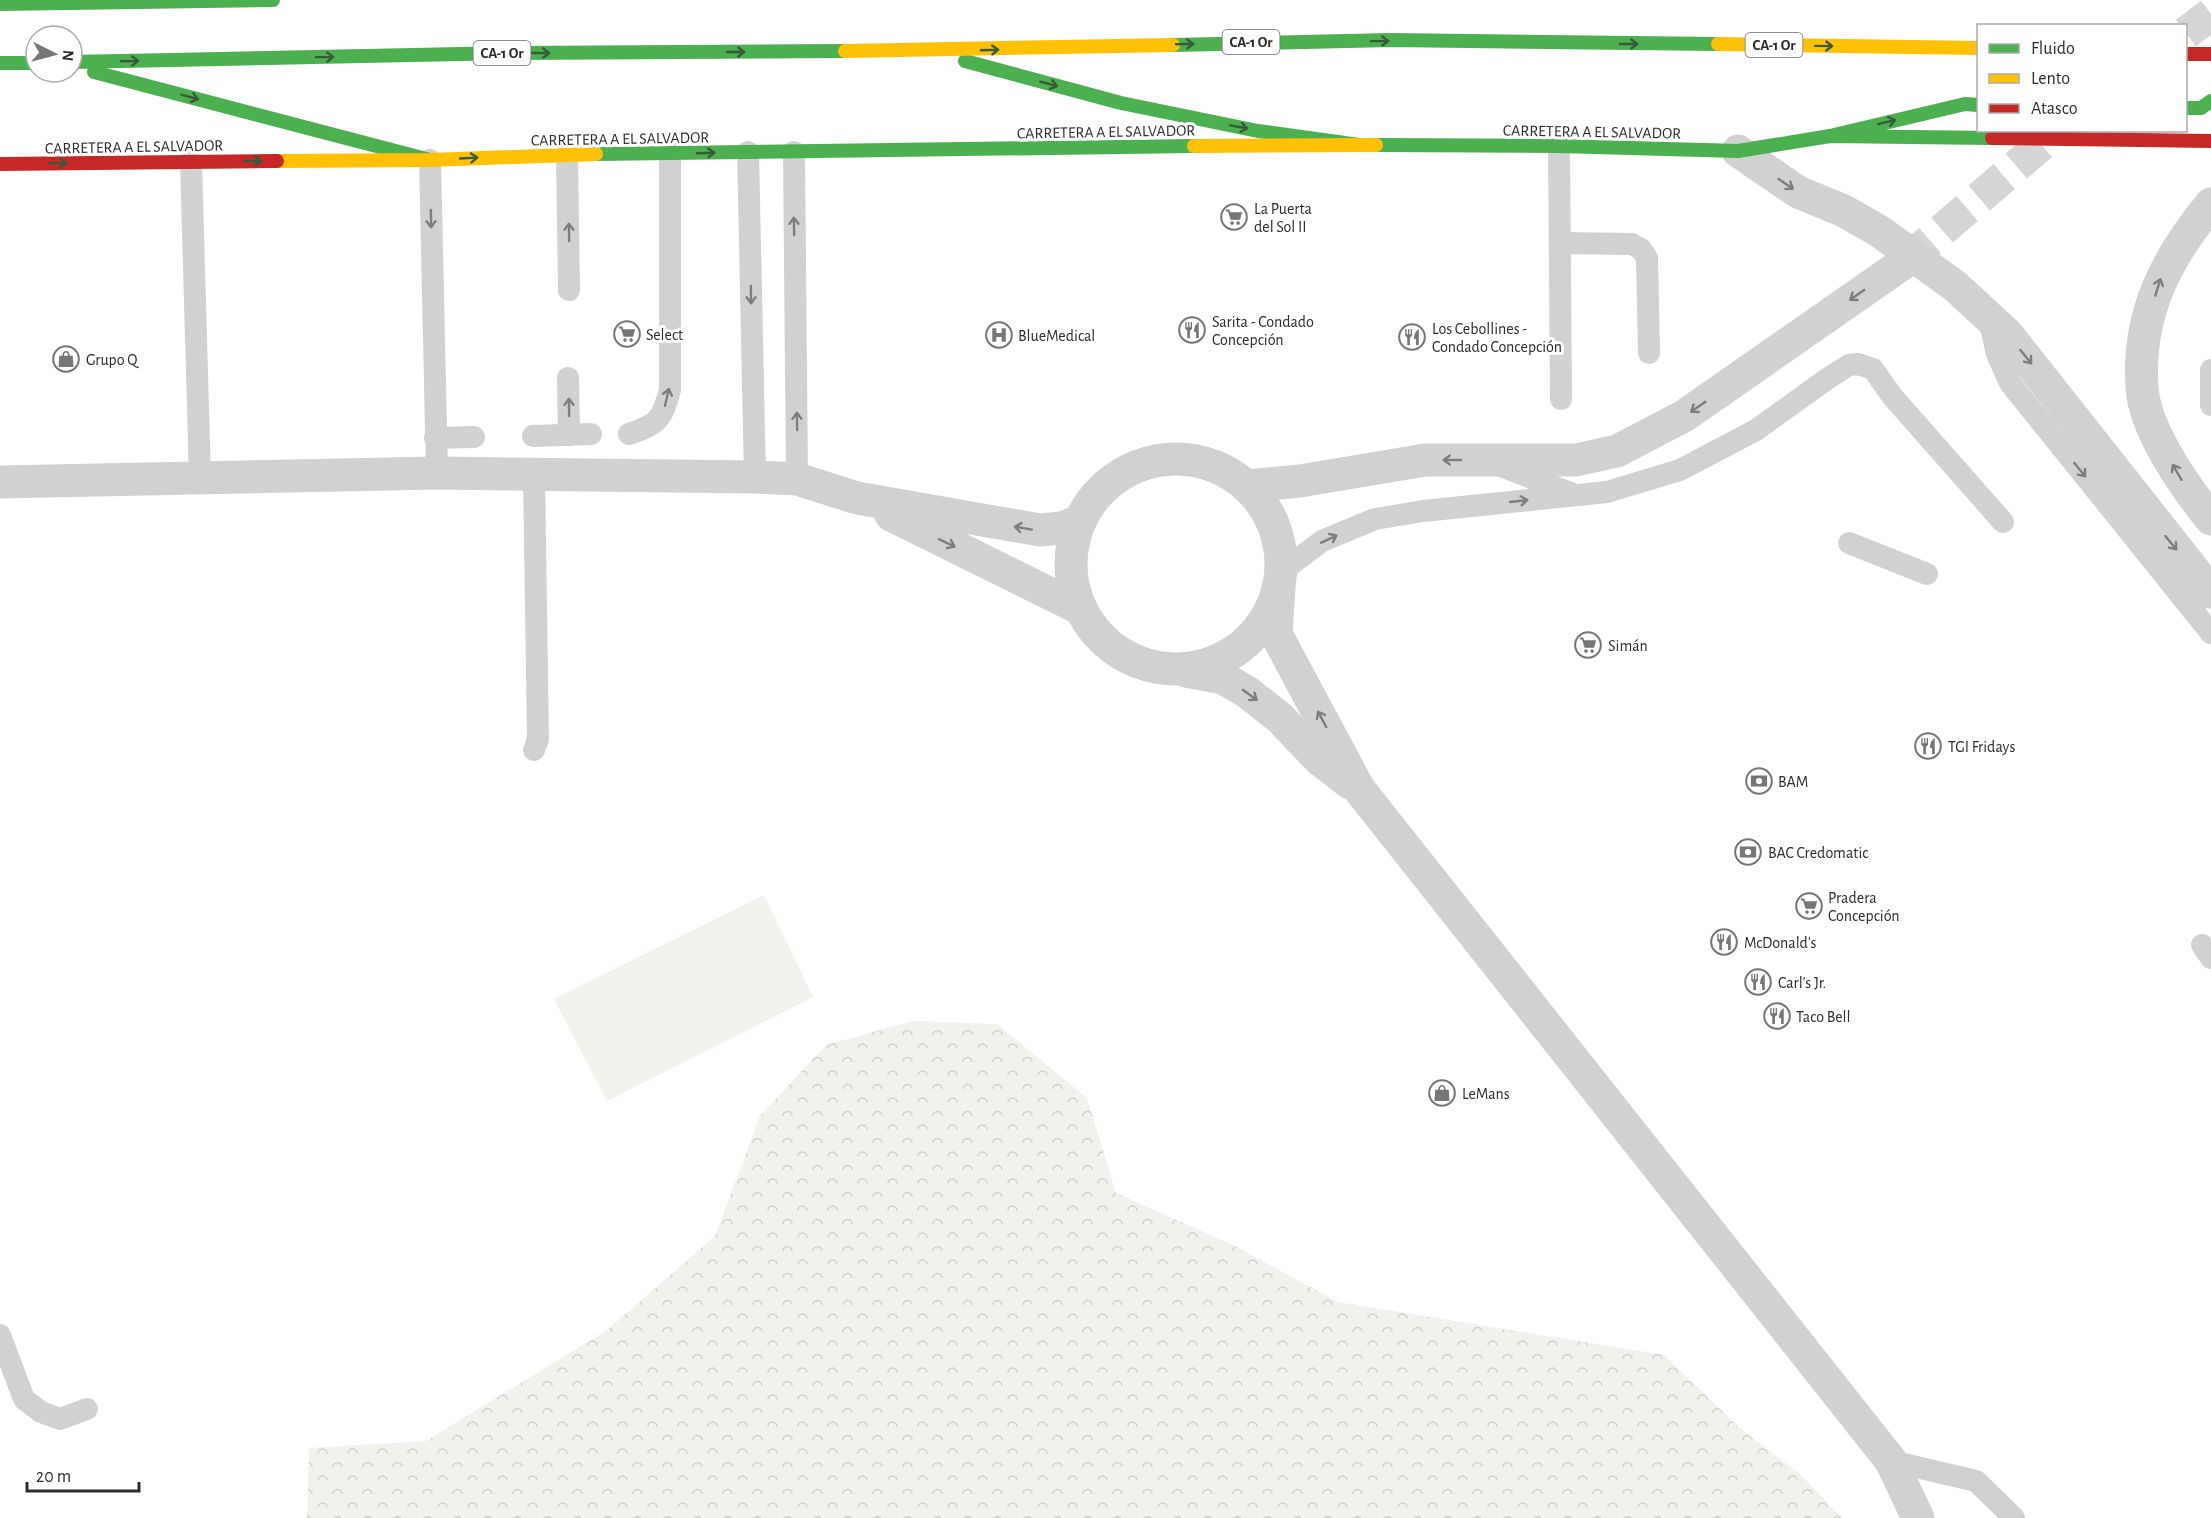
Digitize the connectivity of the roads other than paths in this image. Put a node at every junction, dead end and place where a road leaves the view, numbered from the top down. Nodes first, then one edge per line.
1 (3, 0) edge
2 (273, 0) edge
3 (80, 1) edge
4 (136, 1) edge
5 (0, 4) edge
6 (22, 4) junction
7 (1977, 48) edge
8 (932, 51) junction
9 (2187, 54) edge
10 (2211, 54) edge
11 (0, 63) edge
12 (24, 63) edge
13 (84, 64) edge
14 (84, 67) edge
15 (2211, 101) edge
16 (1977, 105) edge
17 (2187, 108) edge
18 (1830, 136) junction
19 (2211, 141) edge
20 (1359, 145) junction
21 (1559, 146) junction
22 (1738, 151) junction
23 (748, 152) junction
24 (794, 152) junction
25 (567, 154) junction
26 (670, 154) junction
27 (430, 160) junction
28 (191, 162) junction
29 (0, 164) edge
30 (2211, 204) edge
31 (1560, 243) junction
32 (1905, 262) tunnel mouth
33 (569, 290) dead end
34 (1990, 323) dead end
35 (1649, 353) dead end
36 (2211, 370) edge
37 (568, 378) dead end
38 (1561, 399) dead end
39 (2211, 405) edge
40 (629, 434) dead end
41 (533, 436) dead end
42 (474, 437) dead end
43 (435, 438) junction
44 (1488, 460) junction
45 (437, 473) junction
46 (534, 475) junction
47 (755, 477) junction
48 (200, 478) junction
49 (797, 479) junction
50 (0, 482) edge
51 (1248, 486) junction
52 (1580, 497) junction
53 (857, 498) junction
54 (2211, 519) edge
55 (1080, 521) junction
56 (2002, 522) dead end
57 (1849, 543) dead end
58 (1927, 574) dead end
59 (1280, 579) junction
60 (2211, 592) edge
61 (1081, 609) junction
62 (2211, 633) edge
63 (1176, 670) junction
64 (534, 750) dead end
65 (1359, 789) junction
66 (0, 1335) edge
67 (87, 1408) dead end
68 (1891, 1461) junction
69 (1918, 1518) edge
70 (2014, 1518) edge

1 - 6 main road
2 - 4 main road
3 - 4 main road
3 - 6 main road
5 - 6 main road
8 -> 7 main road, CA-1 Or
13 -> 8 main road, CA-1 Or
8 -> 20 main road
9 - 10 main road
11 - 12 main road
14 -> 27 main road
15 - 17 main road
18 -> 16 main road
18 - 19 main road, CARRETERA A EL SALVADOR
18 - 22 main road, CARRETERA A EL SALVADOR
20 - 21 main road, CARRETERA A EL SALVADOR
20 - 24 main road, CARRETERA A EL SALVADOR
21 - 22 main road, CARRETERA A EL SALVADOR
21 - 31 lane
22 -> 60 street
23 - 24 main road, CARRETERA A EL SALVADOR
26 -> 23 main road, CARRETERA A EL SALVADOR
23 -> 47 lane
49 -> 24 lane
25 - 26 main road, CARRETERA A EL SALVADOR
27 -> 25 main road, CARRETERA A EL SALVADOR
33 -> 25 lane
40 -> 26 lane
28 -> 27 main road, CARRETERA A EL SALVADOR
27 -> 43 lane
29 -> 28 main road, CARRETERA A EL SALVADOR
28 - 48 lane
54 -> 30 street
31 - 35 lane
31 - 38 lane
32 -> 44 street
34 -> 62 lane
36 - 39 lane
41 -> 37 lane
42 - 43 lane
43 - 45 lane
44 -> 51 street
44 - 52 lane
45 - 46 street
45 - 48 street
46 - 47 street
46 - 64 lane
47 - 49 street
48 - 50 street
49 - 53 street
51 - 55 street
51 - 59 street
52 - 56 lane
59 -> 52 lane
55 -> 53 street
53 -> 61 street
55 - 61 street
57 - 58 lane
59 - 63 street
65 -> 59 street
61 - 63 street
63 -> 65 street
65 - 68 street
66 - 67 lane
68 - 69 street
68 - 70 lane

